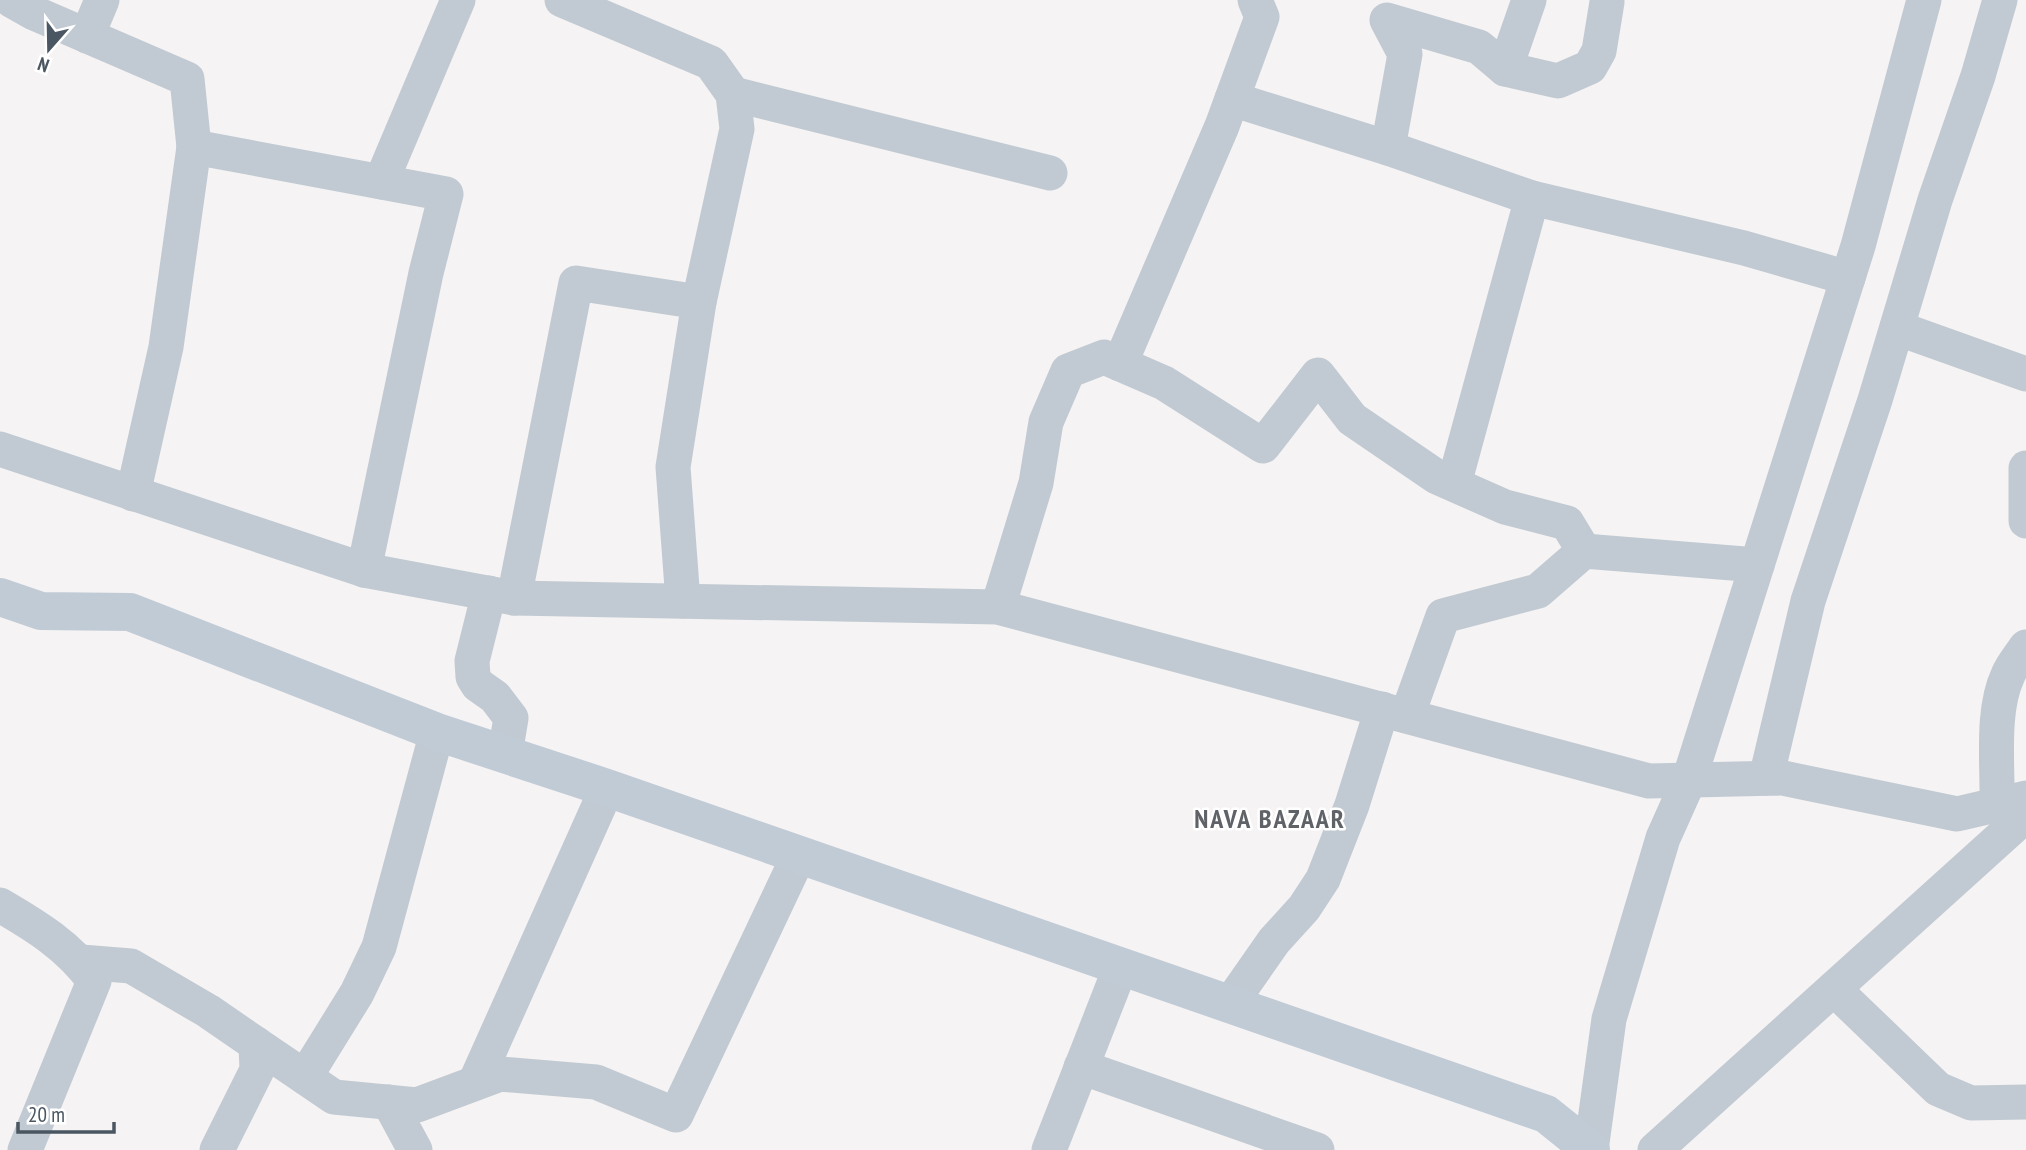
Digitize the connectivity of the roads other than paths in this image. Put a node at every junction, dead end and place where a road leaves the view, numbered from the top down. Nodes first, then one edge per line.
1 (11, 0) edge
2 (102, 0) edge
3 (458, 0) edge
4 (562, 0) edge
5 (1255, 0) edge
6 (1529, 0) edge
7 (1924, 0) edge
8 (2000, 0) edge
9 (1604, 1) edge
10 (1390, 10) edge
11 (87, 36) junction
12 (1505, 69) junction
13 (733, 94) junction
14 (1232, 99) junction
15 (194, 147) junction
16 (1388, 148) junction
17 (1049, 173) dead end
18 (381, 181) junction
19 (1532, 198) junction
20 (1848, 278) junction
21 (699, 302) junction
22 (1897, 328) junction
23 (1120, 364) junction
24 (2026, 374) edge
25 (0, 449) edge
26 (2026, 468) edge
27 (1454, 484) junction
28 (134, 494) junction
29 (2026, 521) edge
30 (1584, 551) junction
31 (1757, 565) junction
32 (364, 570) junction
33 (502, 595) junction
34 (0, 597) edge
35 (682, 601) junction
36 (998, 607) junction
37 (2026, 647) edge
38 (1395, 713) junction
39 (437, 732) junction
40 (505, 754) junction
41 (1766, 778) junction
42 (1689, 780) junction
43 (607, 788) junction
44 (2016, 806) edge
45 (799, 855) junction
46 (0, 905) edge
47 (80, 962) junction
48 (1121, 966) junction
49 (1834, 989) junction
50 (1230, 1004) junction
51 (257, 1044) junction
52 (1081, 1067) junction
53 (305, 1077) junction
54 (475, 1083) junction
55 (389, 1102) junction
56 (2026, 1102) edge
57 (25, 1150) edge
58 (217, 1150) edge
59 (415, 1150) edge
60 (1051, 1150) edge
61 (1317, 1150) edge
62 (1591, 1150) edge
63 (1656, 1150) edge

1 - 11 street
2 - 11 street
3 - 18 street
4 - 13 street
5 - 14 street
6 - 12 street
7 - 20 street
8 - 22 street
9 - 12 street
10 - 12 street
10 - 16 street
11 - 15 street
13 - 17 street
13 - 21 street
14 - 16 street
14 - 23 street
15 - 18 street
15 - 28 street
16 - 19 street
18 - 32 street
19 - 20 street
19 - 27 street
20 - 31 street
21 - 33 street
21 - 35 street
22 - 24 street
22 - 41 street
23 - 27 street
23 - 36 street
25 - 28 street
26 - 29 street
27 - 30 street
28 - 32 street
30 - 31 street
30 - 38 street
31 - 42 street
32 - 33 street
33 - 35 street
33 - 40 street
34 - 39 street
35 - 36 street
36 - 38 street
37 - 44 street
38 - 42 street
38 - 50 street
39 - 40 street
39 - 53 street
40 - 43 street
41 - 42 street
41 - 44 street
42 - 62 street
43 - 45 street
43 - 54 street
44 - 49 street
45 - 48 street
45 - 54 street
46 - 47 street
47 - 51 street
47 - 57 street
48 - 50 street
48 - 52 street
49 - 56 street
49 - 63 street
50 - 62 street
51 - 53 street
51 - 58 street
52 - 60 street
52 - 61 street
53 - 55 street
54 - 55 street
55 - 59 street

